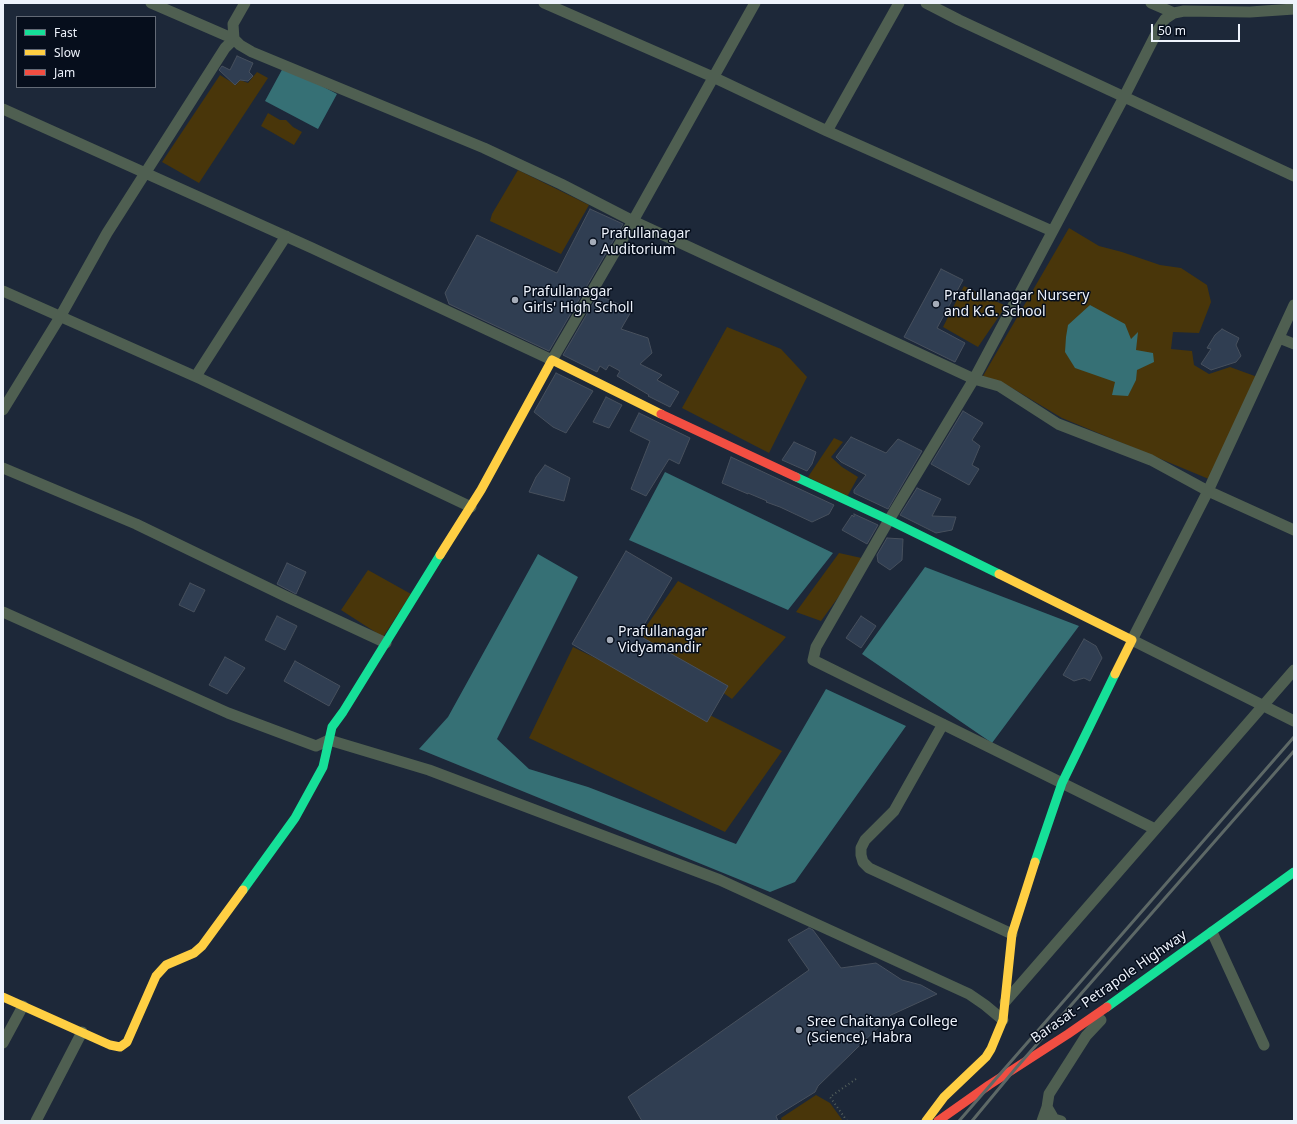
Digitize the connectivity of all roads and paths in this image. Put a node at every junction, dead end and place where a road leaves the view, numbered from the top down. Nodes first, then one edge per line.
1 (151, 3) edge
2 (245, 3) edge
3 (544, 3) edge
4 (755, 3) edge
5 (899, 3) edge
6 (926, 3) edge
7 (1151, 3) edge
8 (1249, 8) edge
9 (1294, 9) edge
10 (1174, 13) junction
11 (234, 39) junction
12 (713, 77) junction
13 (1124, 97) junction
14 (3, 109) edge
15 (827, 131) junction
16 (145, 174) junction
17 (1294, 176) edge
18 (633, 221) junction
19 (1052, 231) junction
20 (286, 236) junction
21 (3, 291) edge
22 (1294, 306) edge
23 (60, 317) junction
24 (1279, 338) junction
25 (1294, 344) edge
26 (552, 360) junction
27 (196, 376) junction
28 (974, 379) junction
29 (3, 410) edge
30 (3, 468) edge
31 (1208, 491) junction
32 (471, 507) junction
33 (889, 520) junction
34 (1294, 530) edge
35 (3, 612) edge
36 (1132, 640) junction
37 (386, 643) junction
38 (1294, 670) edge
39 (1263, 706) junction
40 (1294, 721) edge
41 (943, 724) junction
42 (329, 740) junction
43 (1062, 783) junction
44 (1155, 829) junction
45 (1294, 872) edge
46 (1212, 932) junction
47 (1012, 934) junction
48 (1127, 993) junction
49 (3, 997) edge
50 (1005, 1002) junction
51 (23, 1006) junction
52 (1003, 1020) junction
53 (82, 1032) junction
54 (3, 1044) edge
55 (1264, 1045) dead end
56 (856, 1079) dead end
57 (1047, 1107) junction
58 (36, 1121) edge
59 (847, 1121) edge
60 (926, 1121) edge
61 (938, 1121) edge
62 (1041, 1121) edge
63 (1061, 1121) edge

1 - 11 street
2 - 11 street
3 - 12 street
4 - 12 street
5 - 15 street
6 - 13 street
7 - 10 street
8 - 9 street
8 - 10 street
10 - 13 street
11 - 16 street
11 - 18 street
12 - 15 street
12 - 18 street
13 - 17 street
13 - 19 street
14 - 16 street
15 - 19 street
16 - 20 street
16 - 23 street
18 - 26 street
18 - 28 street
19 - 28 street
20 - 26 street
20 - 27 street
21 - 23 street
22 - 24 street
23 - 27 street
23 - 29 street
24 - 25 street
24 - 31 street
26 - 32 main road
26 - 33 main road
27 - 32 street
28 - 31 street
28 - 33 street
30 - 37 street
31 - 34 street
31 - 36 street
32 - 37 main road
33 - 36 main road
33 - 41 street
35 - 42 street
36 - 39 street
36 - 43 main road
37 - 42 main road
38 - 39 street
39 - 40 street
39 - 44 street
41 - 43 street
41 - 47 street
42 - 52 street
42 - 53 main road
43 - 44 street
43 - 47 main road
44 - 50 street
45 - 46 main road, Barasat - Petrapole Highway
46 - 48 main road, Barasat - Petrapole Highway
46 - 55 street
47 - 50 main road
48 - 57 street
48 - 61 main road, Barasat - Petrapole Highway
49 - 51 main road
50 - 52 main road
51 - 53 main road
51 - 54 street
52 - 60 main road
53 - 58 street
56 - 59 path
57 - 62 street
57 - 63 street

